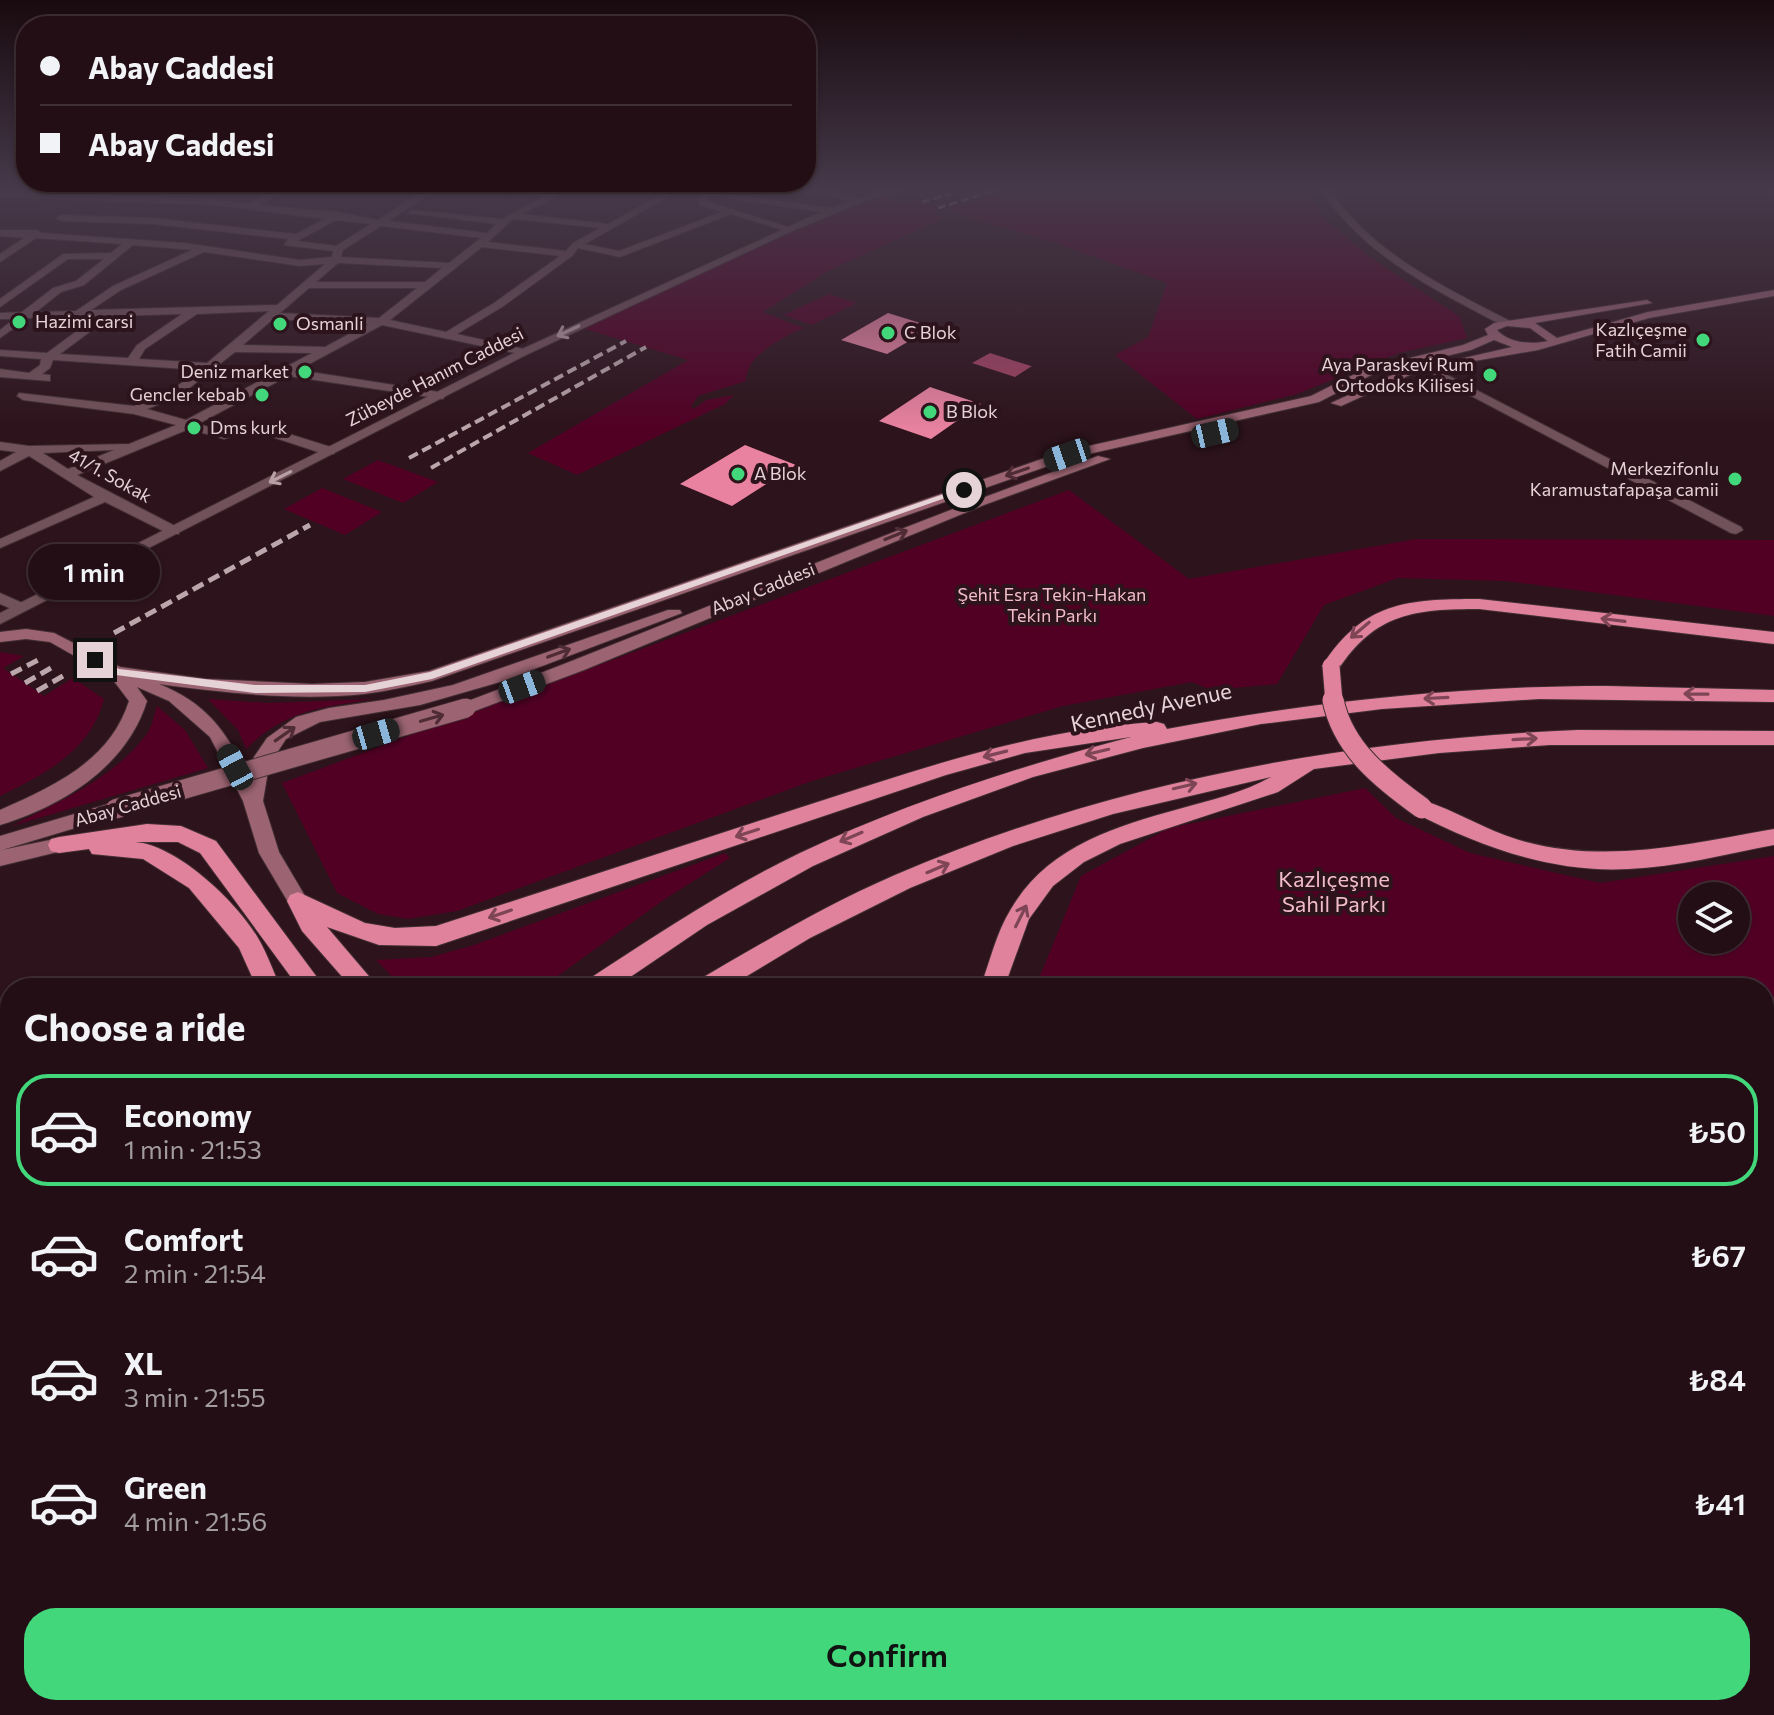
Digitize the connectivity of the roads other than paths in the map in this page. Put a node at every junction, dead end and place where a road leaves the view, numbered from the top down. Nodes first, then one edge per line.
1 (47, 270) edge
2 (94, 270) edge
3 (153, 270) edge
4 (321, 270) edge
5 (446, 270) edge
6 (544, 270) edge
7 (701, 270) edge
8 (1414, 270) edge
9 (1774, 280) edge
10 (305, 285) junction
11 (426, 285) junction
12 (1443, 290) junction
13 (1774, 293) edge
14 (0, 304) edge
15 (195, 310) junction
16 (110, 312) junction
17 (273, 312) junction
18 (80, 313) junction
19 (0, 316) edge
20 (24, 316) junction
21 (381, 321) junction
22 (1512, 323) junction
23 (1493, 334) junction
24 (0, 335) edge
25 (445, 337) junction
26 (1554, 341) junction
27 (1528, 347) junction
28 (230, 348) junction
29 (326, 350) junction
30 (524, 352) junction
31 (0, 353) edge
32 (47, 358) junction
33 (131, 362) junction
34 (210, 367) junction
35 (1426, 368) junction
36 (287, 372) junction
37 (0, 373) edge
38 (32, 376) junction
39 (439, 396) junction
40 (135, 410) junction
41 (185, 426) junction
42 (0, 446) edge
43 (140, 446) junction
44 (29, 450) junction
45 (329, 451) junction
46 (0, 467) edge
47 (68, 474) junction
48 (105, 497) junction
49 (1736, 530) dead end
50 (174, 531) junction
51 (0, 544) edge
52 (824, 564) junction
53 (0, 598) edge
54 (21, 608) junction
55 (0, 619) edge
56 (0, 637) edge
57 (1774, 638) edge
58 (116, 672) junction
59 (1774, 696) edge
60 (1210, 728) junction
61 (1774, 738) edge
62 (1317, 760) junction
63 (253, 801) junction
64 (0, 818) edge
65 (1774, 837) edge
66 (0, 843) edge
67 (59, 845) junction
68 (0, 858) edge
69 (298, 901) junction
70 (264, 978) edge
71 (306, 978) edge
72 (358, 978) edge
73 (609, 978) edge
74 (723, 978) edge
75 (996, 978) edge

1 - 14 street
2 - 20 street
3 - 18 street
4 - 10 street
5 - 11 street
6 - 25 street
7 -> 30 street, Zübeyde Hanım Caddesi
8 - 12 street
9 - 22 main road
10 - 11 street
10 - 17 street
11 - 21 street
12 - 22 street
12 - 23 street
13 - 26 main road, Abay Caddesi
15 - 16 street
15 - 17 street
15 - 33 street
16 - 18 street
16 - 32 street
17 - 21 street
17 - 28 street
18 - 20 street
19 - 20 street
20 - 24 street
21 - 25 street
21 - 29 street
22 - 23 main road, Abay Caddesi
22 - 26 main road
23 - 27 main road
23 -> 58 main road, Abay Caddesi
25 - 30 street
26 - 27 main road, Abay Caddesi
27 - 35 main road, Abay Caddesi
28 - 29 street
28 - 34 street
29 - 36 street
30 - 39 street, Zübeyde Hanım Caddesi
31 - 32 street
32 - 33 street
32 - 38 street
33 - 34 street
34 - 40 street
35 - 49 street
52 -> 35 main road, Abay Caddesi
36 - 39 street
36 - 41 street
37 - 38 street
38 - 40 street
39 - 45 street, Zübeyde Hanım Caddesi
40 - 41 street
41 - 43 street
41 - 45 street
42 - 44 street
43 - 44 street
43 - 47 street
44 - 46 street
44 - 47 street, 41/1. Sokak
45 -> 50 street, Zübeyde Hanım Caddesi
47 - 48 street, 41/1. Sokak
48 - 50 street, 41/1. Sokak
48 - 51 street
50 - 54 street, Zübeyde Hanım Caddesi
63 -> 52 main road
66 -> 52 main road, Abay Caddesi, bridge
53 - 54 street
54 - 55 street, Zübeyde Hanım Caddesi
56 - 58 main road, Abay Caddesi
57 -> 65 highway, bridge
58 - 63 main road
58 - 64 main road, Abay Caddesi
59 -> 60 highway, Kennedy Avenue
60 -> 69 highway
60 -> 73 highway, Kennedy Avenue
62 -> 61 highway
74 -> 62 highway
75 -> 62 highway
63 - 69 main road
67 - 68 main road
67 - 70 highway
67 - 71 highway
69 - 72 highway

